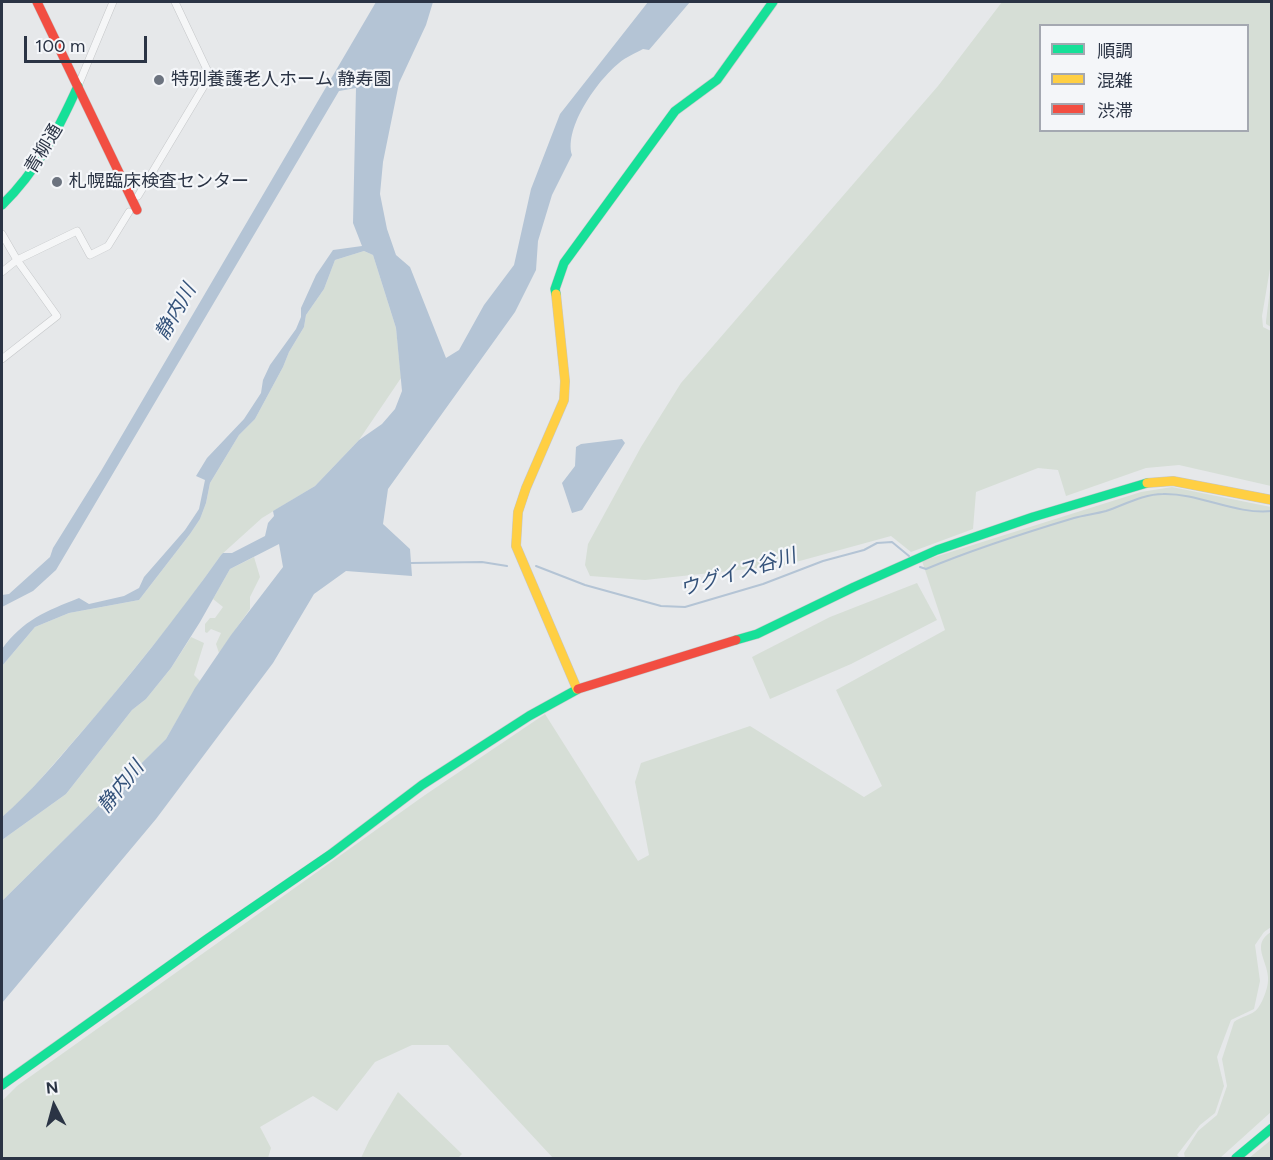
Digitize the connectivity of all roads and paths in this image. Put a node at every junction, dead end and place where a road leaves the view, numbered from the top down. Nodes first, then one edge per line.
1 (37, 2) edge
2 (112, 2) edge
3 (175, 2) edge
4 (773, 2) edge
5 (78, 86) junction
6 (138, 196) dead end
7 (2, 206) edge
8 (133, 211) joint
9 (2, 234) edge
10 (17, 260) junction
11 (2, 272) edge
12 (2, 359) edge
13 (1272, 500) edge
14 (576, 689) junction
15 (2, 1085) edge
16 (1272, 1128) edge
17 (1236, 1158) edge

1 - 5 street
2 - 5 street
3 - 6 street
4 - 14 street
5 - 7 street, 青柳通
5 - 8 street
8 - 10 street
9 - 10 street
10 - 11 street
10 - 12 street
13 - 14 street
14 - 15 street
16 - 17 street

